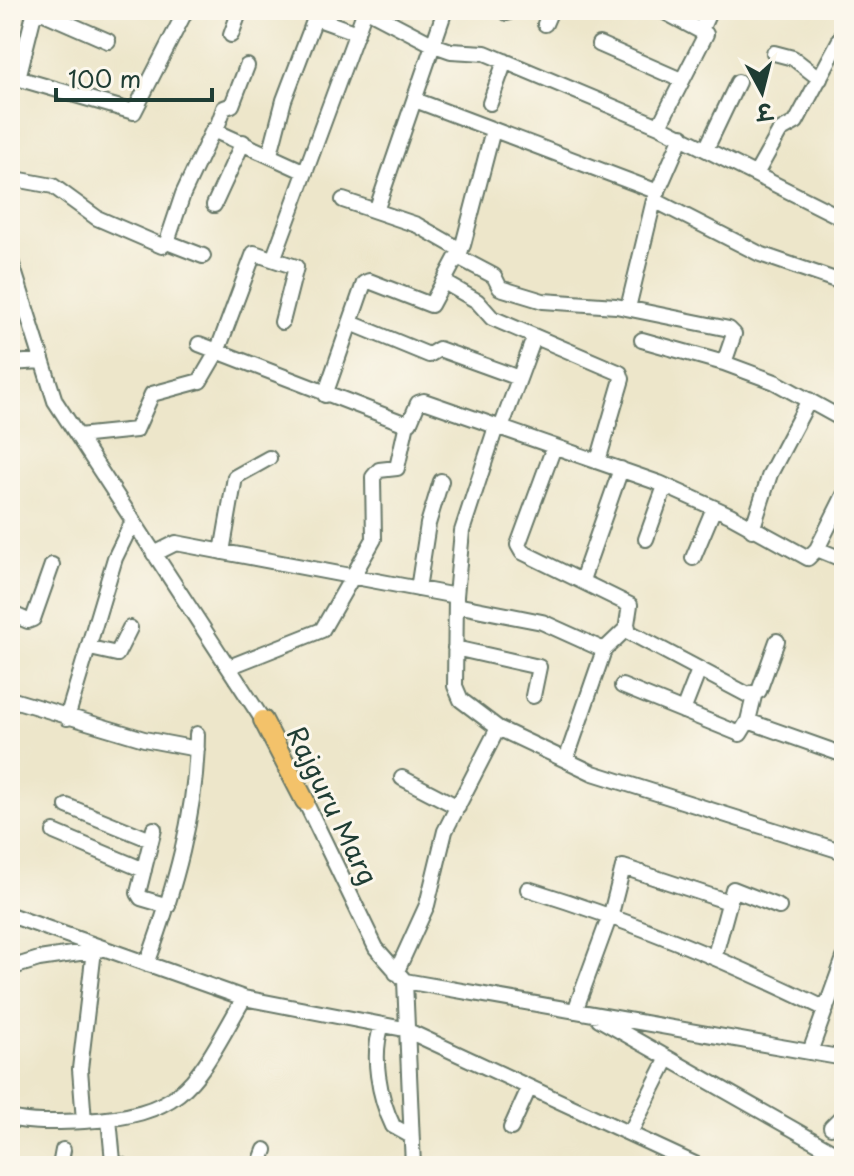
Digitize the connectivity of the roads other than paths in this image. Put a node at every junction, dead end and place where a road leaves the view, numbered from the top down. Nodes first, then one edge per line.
1 (36, 10) edge
2 (186, 10) edge
3 (240, 10) edge
4 (445, 10) edge
5 (661, 10) edge
6 (710, 10) edge
7 (373, 12) edge
8 (66, 15) edge
9 (701, 30) junction
10 (844, 32) edge
11 (357, 33) junction
12 (231, 35) dead end
13 (108, 41) dead end
14 (599, 44) dead end
15 (434, 45) junction
16 (774, 53) dead end
17 (505, 61) junction
18 (247, 66) dead end
19 (14, 77) edge
20 (820, 79) junction
21 (681, 80) junction
22 (738, 82) dead end
23 (415, 100) junction
24 (490, 103) dead end
25 (659, 126) junction
26 (216, 130) junction
27 (493, 130) junction
28 (682, 136) junction
29 (243, 142) junction
30 (706, 149) junction
31 (270, 154) junction
32 (305, 172) junction
33 (756, 174) junction
34 (10, 178) edge
35 (656, 196) junction
36 (343, 200) dead end
37 (214, 205) dead end
38 (376, 211) junction
39 (844, 219) edge
40 (167, 242) junction
41 (459, 254) junction
42 (203, 256) dead end
43 (274, 257) junction
44 (10, 258) edge
45 (444, 282) junction
46 (844, 283) edge
47 (628, 308) junction
48 (282, 322) dead end
49 (351, 323) junction
50 (534, 338) junction
51 (642, 340) dead end
52 (199, 344) dead end
53 (217, 352) junction
54 (42, 361) junction
55 (10, 363) edge
56 (724, 363) junction
57 (519, 378) junction
58 (325, 395) junction
59 (809, 400) junction
60 (844, 420) edge
61 (407, 423) junction
62 (498, 428) junction
63 (78, 436) junction
64 (554, 447) junction
65 (269, 458) dead end
66 (598, 461) junction
67 (621, 469) junction
68 (441, 481) dead end
69 (665, 486) junction
70 (844, 495) edge
71 (714, 508) junction
72 (133, 521) junction
73 (752, 530) junction
74 (646, 539) dead end
75 (817, 549) junction
76 (222, 552) junction
77 (154, 554) junction
78 (693, 558) dead end
79 (844, 560) edge
80 (52, 565) dead end
81 (355, 578) junction
82 (582, 580) junction
83 (418, 589) junction
84 (456, 600) junction
85 (10, 613) edge
86 (130, 628) dead end
87 (627, 628) junction
88 (777, 641) dead end
89 (90, 648) junction
90 (455, 648) junction
91 (604, 650) junction
92 (229, 667) junction
93 (699, 670) junction
94 (622, 686) dead end
95 (533, 696) dead end
96 (754, 696) junction
97 (10, 699) edge
98 (683, 711) junction
99 (67, 718) junction
100 (263, 720) joint
101 (748, 721) junction
102 (498, 728) junction
103 (844, 755) edge
104 (566, 760) junction
105 (402, 778) dead end
106 (305, 801) joint
107 (67, 806) dead end
108 (458, 807) junction
109 (54, 832) dead end
110 (844, 852) edge
111 (144, 870) junction
112 (528, 889) dead end
113 (729, 902) junction
114 (168, 906) junction
115 (779, 907) dead end
116 (610, 914) junction
117 (10, 915) edge
118 (98, 950) junction
119 (715, 955) junction
120 (844, 958) edge
121 (147, 964) junction
122 (10, 968) edge
123 (401, 977) junction
124 (244, 998) junction
125 (826, 1009) junction
126 (582, 1012) junction
127 (382, 1025) junction
128 (404, 1029) junction
129 (810, 1052) junction
130 (668, 1058) junction
131 (844, 1058) edge
132 (529, 1088) junction
133 (844, 1114) edge
134 (10, 1118) edge
135 (109, 1119) junction
136 (84, 1121) junction
137 (831, 1127) dead end
138 (511, 1128) dead end
139 (630, 1133) junction
140 (411, 1136) junction
141 (63, 1150) dead end
142 (265, 1150) dead end
143 (844, 1158) edge
144 (679, 1162) edge
145 (60, 1166) edge
146 (123, 1166) edge
147 (259, 1166) edge
148 (413, 1166) edge
149 (699, 1166) edge

1 - 8 street
1 - 19 street
2 - 19 street
3 - 12 street
4 - 15 street
5 - 9 street
6 - 9 street
7 - 11 street
7 - 15 street
8 - 13 street
9 - 21 street
10 - 20 street
11 - 31 street
11 - 32 street
14 - 21 street
15 - 17 street
15 - 23 street
16 - 20 street
17 - 24 street
17 - 25 street
18 - 26 street
20 - 33 street
21 - 25 street
22 - 30 street
23 - 27 street
23 - 38 street
25 - 28 street
26 - 29 street
26 - 40 street
27 - 35 street
27 - 41 street
28 - 30 street
28 - 35 street
29 - 31 street
29 - 37 street
30 - 33 street
31 - 32 street
32 - 43 street
33 - 39 street
34 - 40 street
35 - 46 street
35 - 47 street
36 - 38 street
38 - 41 street
40 - 42 street
41 - 45 street
41 - 47 street
43 - 48 street
43 - 53 street
44 - 54 street, Rajguru Marg
45 - 49 street
45 - 50 street
47 - 56 street
49 - 57 street
49 - 58 street
50 - 57 street
50 - 66 street
51 - 56 street
52 - 53 street
53 - 58 street
53 - 63 street
54 - 55 street
54 - 63 street, Rajguru Marg
56 - 59 street
57 - 62 street
58 - 61 street
59 - 60 street
59 - 73 street
61 - 62 street
61 - 81 street
62 - 64 street
62 - 84 street
63 - 72 street, Rajguru Marg
64 - 66 street
64 - 82 street
65 - 76 street
66 - 67 street
67 - 69 street
67 - 82 street
68 - 83 street
69 - 71 street
69 - 74 street
70 - 75 street
71 - 73 street
71 - 78 street
72 - 77 street, Rajguru Marg
72 - 89 street
73 - 75 street
75 - 79 street
76 - 77 street
76 - 81 street
77 - 92 street, Rajguru Marg
80 - 85 street
81 - 83 street
81 - 92 street
82 - 87 street
83 - 84 street
84 - 90 street
84 - 91 street
86 - 89 street
87 - 91 street
87 - 93 street
88 - 96 street
89 - 99 street
90 - 95 street
90 - 102 street
91 - 104 street
92 - 100 street, Rajguru Marg
93 - 96 street
93 - 98 street
94 - 98 street
96 - 101 street
97 - 99 street
98 - 101 street
99 - 114 street
100 - 106 main road
101 - 103 street
102 - 104 street
102 - 108 street
104 - 110 street
105 - 108 street
106 - 123 street, Rajguru Marg
107 - 111 street
108 - 123 street
109 - 111 street
111 - 114 street
112 - 116 street
113 - 115 street
113 - 116 street
113 - 119 street
114 - 121 street
116 - 119 street
116 - 126 street
117 - 118 street
118 - 121 street
118 - 122 street
118 - 136 street
119 - 125 street
120 - 125 street
121 - 124 street
123 - 126 street
123 - 128 street
124 - 127 street
124 - 135 street
125 - 129 street
126 - 129 street
126 - 130 street
127 - 128 street
127 - 140 street
128 - 132 street
128 - 140 street
129 - 131 street
130 - 139 street
130 - 143 street
132 - 138 street
132 - 139 street
133 - 137 street
134 - 136 street
135 - 136 street
135 - 146 street
139 - 144 street
140 - 148 street
141 - 145 street
142 - 147 street
144 - 149 street

